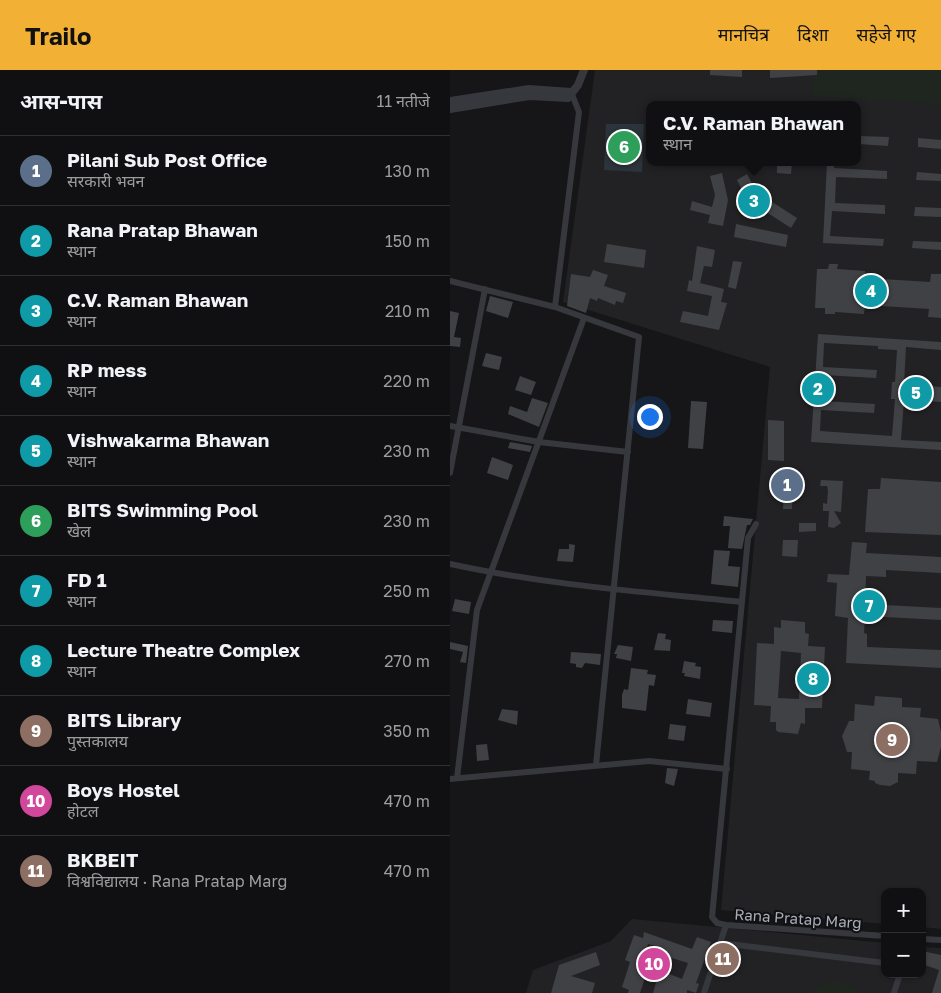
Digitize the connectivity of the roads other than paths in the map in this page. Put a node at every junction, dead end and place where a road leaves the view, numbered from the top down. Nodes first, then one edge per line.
1 (584, 70) edge
2 (571, 92) junction
3 (450, 101) edge
4 (450, 109) edge
5 (450, 281) edge
6 (485, 289) junction
7 (555, 307) junction
8 (584, 318) junction
9 (450, 426) edge
10 (460, 428) junction
11 (539, 442) junction
12 (628, 452) junction
13 (450, 473) edge
14 (756, 524) dead end
15 (450, 564) edge
16 (490, 573) junction
17 (613, 589) junction
18 (742, 602) junction
19 (596, 765) junction
20 (728, 769) junction
21 (454, 779) edge
22 (726, 925) junction
23 (881, 936) edge
24 (926, 939) edge
25 (941, 940) edge
26 (720, 944) junction
27 (881, 963) edge
28 (899, 978) edge
29 (704, 993) edge
30 (894, 993) edge

1 - 2 street
2 - 3 street
2 - 4 street
2 - 7 street
5 - 6 street
6 - 7 street
6 - 10 street
7 - 8 street
8 - 11 street
8 - 12 street
9 - 10 street
10 - 11 street
10 - 13 street
11 - 12 street
11 - 16 street
12 - 17 street
14 - 18 street
15 - 16 street
16 - 17 street
16 - 21 street
17 - 18 street
17 - 19 street
18 - 20 street
19 - 20 street
19 - 21 street
20 - 22 street, Rana Pratap Marg
22 - 23 street, Rana Pratap Marg
22 - 26 street
24 - 25 street
26 - 27 street
26 - 29 street
28 - 30 street

